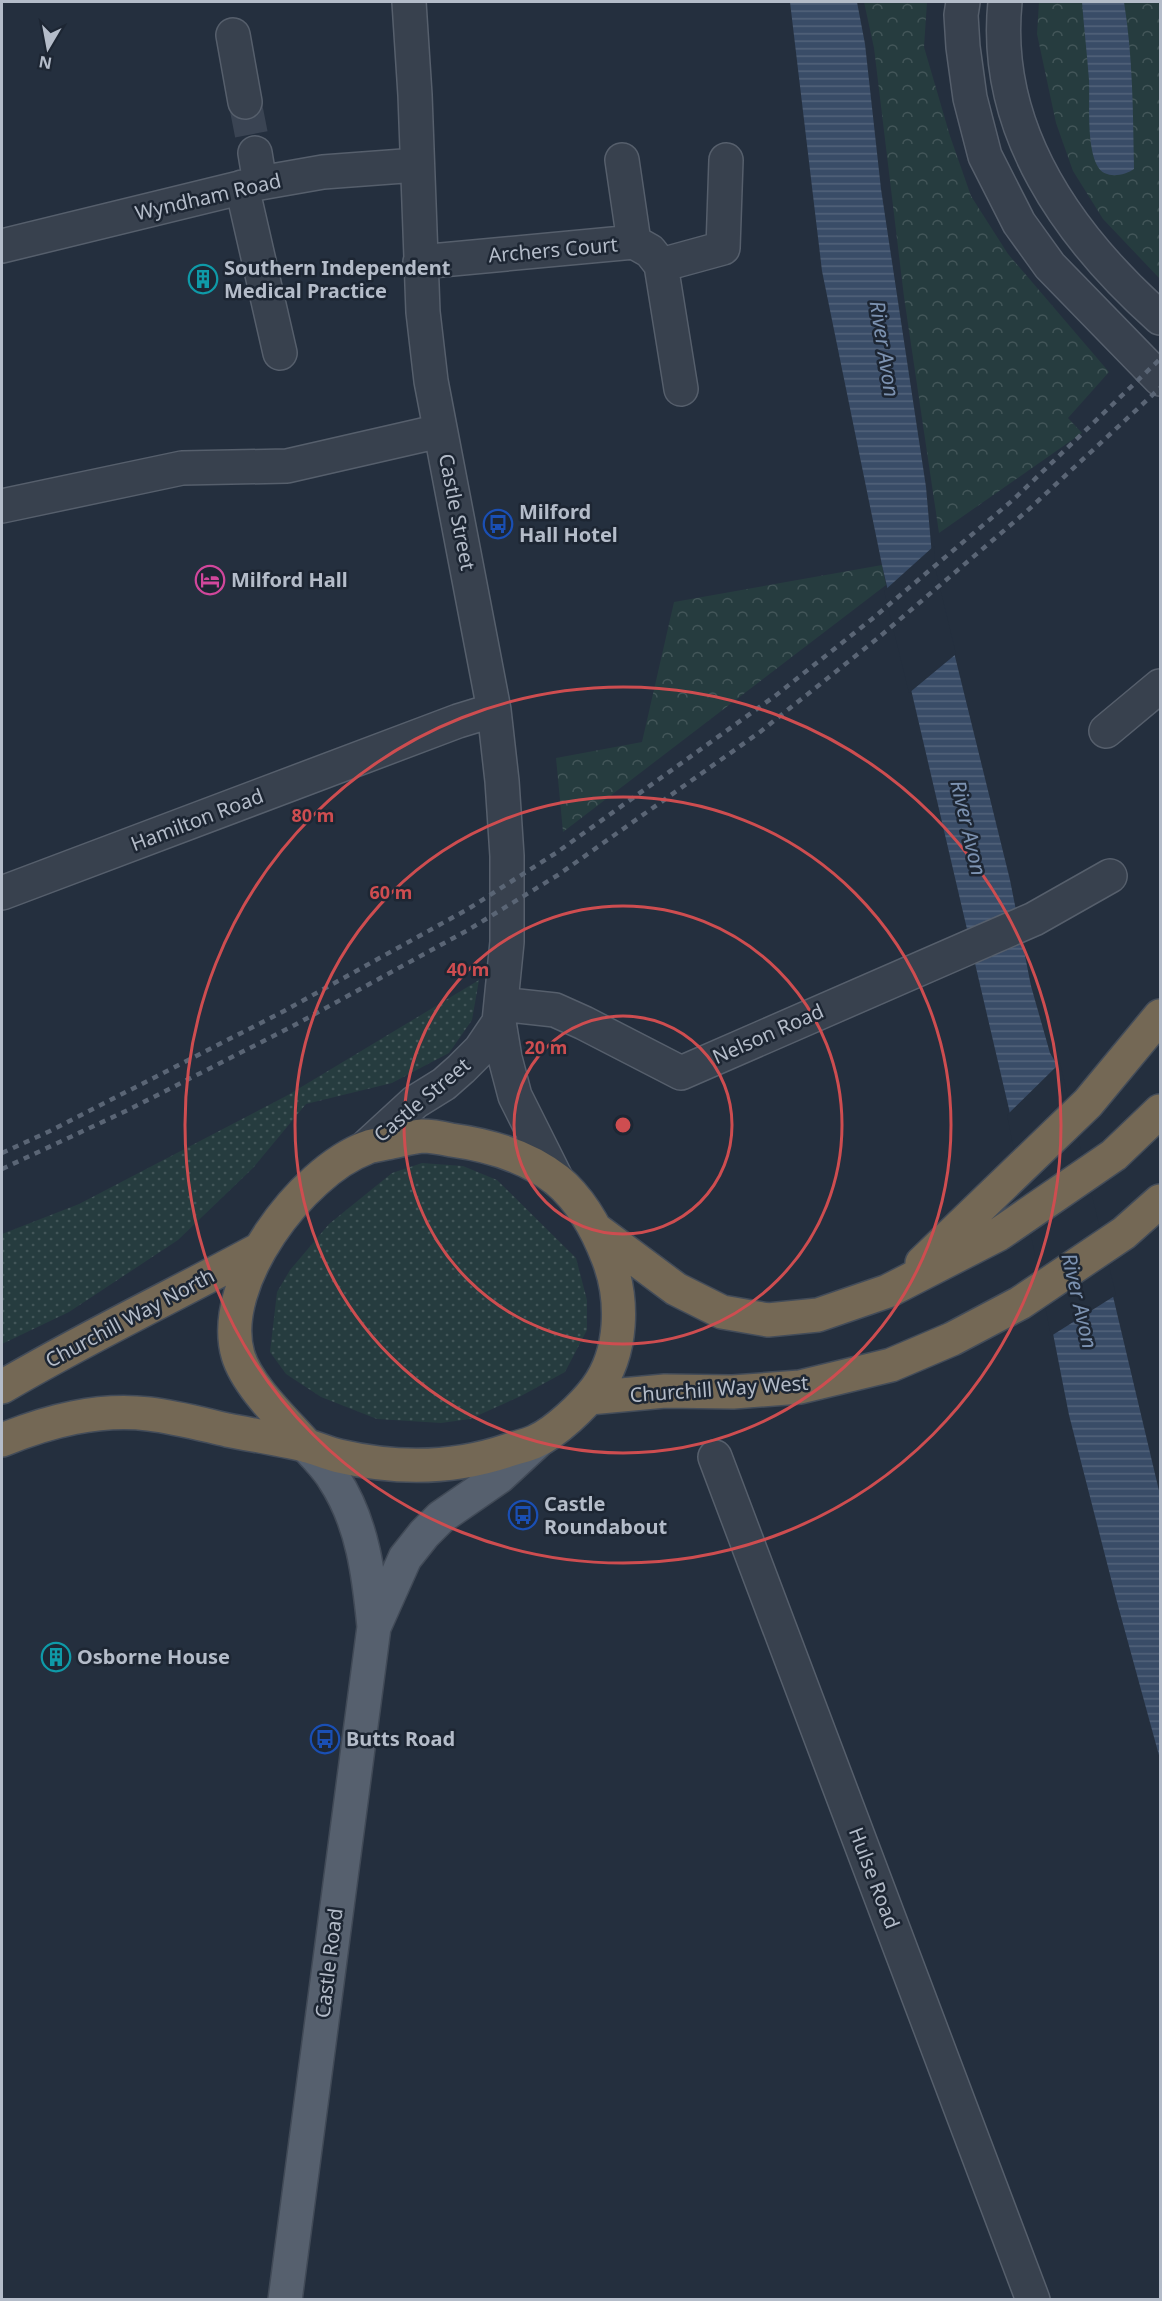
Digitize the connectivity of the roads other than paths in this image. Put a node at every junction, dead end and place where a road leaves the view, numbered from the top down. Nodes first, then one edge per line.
1 (409, 2) edge
2 (963, 2) edge
3 (1005, 2) edge
4 (233, 35) dead end
5 (245, 102) tunnel mouth
6 (622, 160) dead end
7 (726, 160) dead end
8 (417, 165) junction
9 (252, 174) junction
10 (634, 242) junction
11 (2, 246) edge
12 (420, 262) junction
13 (661, 265) junction
14 (1161, 318) edge
15 (280, 353) dead end
16 (1161, 379) edge
17 (681, 389) dead end
18 (440, 431) junction
19 (2, 506) edge
20 (1161, 686) edge
21 (494, 710) junction
22 (1106, 731) dead end
23 (1110, 876) dead end
24 (2, 893) edge
25 (500, 1013) junction
26 (1161, 1016) edge
27 (1161, 1111) edge
28 (366, 1147) junction
29 (557, 1180) junction
30 (1161, 1201) edge
31 (598, 1231) junction
32 (258, 1250) junction
33 (899, 1285) junction
34 (2, 1387) edge
35 (589, 1398) junction
36 (2, 1440) edge
37 (539, 1440) junction
38 (307, 1446) junction
39 (715, 1457) dead end
40 (374, 1627) junction
41 (285, 2300) edge
42 (1033, 2300) edge

1 - 8 street, Castle Street
2 - 16 street
3 - 14 street
4 - 5 street
6 - 10 street
7 - 13 street
8 - 9 street, Wyndham Road
8 - 12 street, Castle Street
9 - 11 street, Wyndham Road
9 - 15 street
10 - 12 street, Archers Court
10 - 13 street, Archers Court
12 - 18 street, Castle Street
13 - 17 street
18 - 19 street
18 - 21 street, Castle Street
20 - 22 street
21 - 24 street, Hamilton Road
21 - 25 street, Castle Street
23 - 25 street, Nelson Road
25 - 28 street, Castle Street
25 - 29 street, Castle Street
26 - 33 highway
27 - 33 highway
28 - 29 highway
28 - 32 highway
29 - 31 highway
30 - 35 highway, Churchill Way West
31 - 33 highway
31 - 35 highway
32 - 34 highway, Churchill Way North
32 - 38 highway
35 - 37 highway
36 - 38 highway
37 - 38 highway
37 - 40 main road
38 - 40 main road
39 - 42 street, Hulse Road
40 - 41 main road, Castle Road

